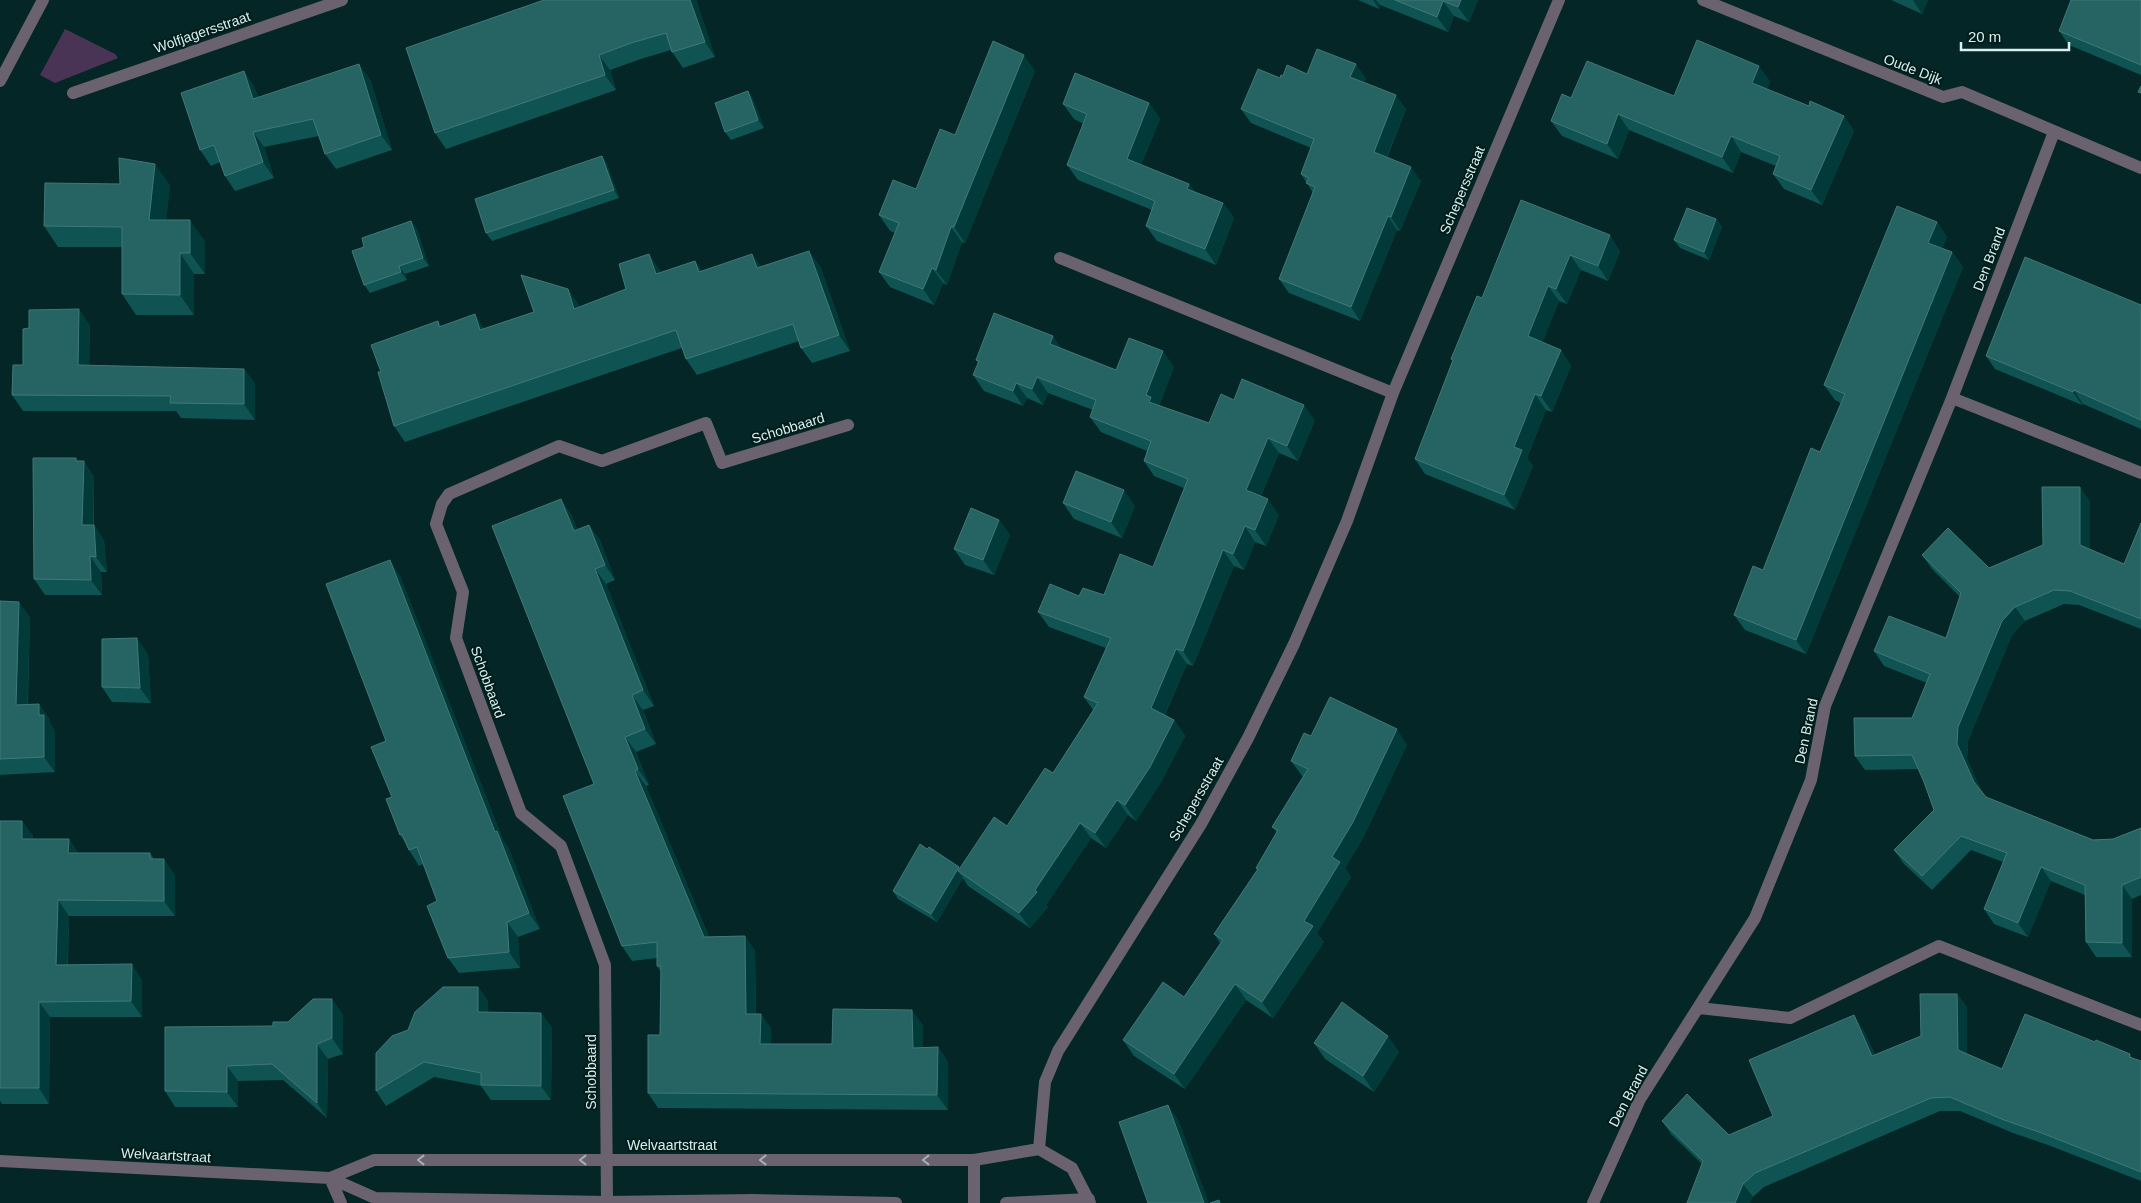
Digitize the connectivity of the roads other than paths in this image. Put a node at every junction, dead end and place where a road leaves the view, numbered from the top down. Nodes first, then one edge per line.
1 (43, 0) edge
2 (342, 0) edge
3 (1559, 0) edge
4 (1703, 0) edge
5 (0, 81) edge
6 (73, 93) dead end
7 (2054, 132) junction
8 (2141, 168) edge
9 (1060, 258) dead end
10 (1393, 392) junction
11 (1952, 398) junction
12 (848, 425) dead end
13 (2141, 474) edge
14 (1699, 1008) junction
15 (2141, 1025) edge
16 (1039, 1150) junction
17 (606, 1160) junction
18 (974, 1160) junction
19 (0, 1161) edge
20 (330, 1178) junction
21 (1089, 1201) edge
22 (607, 1202) edge
23 (341, 1203) edge
24 (896, 1203) edge
25 (974, 1203) edge
26 (1006, 1203) edge
27 (1592, 1203) edge

1 - 5 street
2 - 6 street, Wolfjagersstraat
3 - 10 street, Schepersstraat
4 - 7 street, Oude Dijk
7 - 8 street, Oude Dijk
7 - 11 street, Den Brand
9 - 10 street
10 - 16 street, Schepersstraat
11 - 13 street
11 - 14 street, Den Brand
12 - 17 street, Schobbaard
14 - 15 street
14 - 27 street, Den Brand
16 - 18 street
16 - 21 street
18 -> 17 street, Welvaartstraat
17 -> 20 street, Welvaartstraat
17 - 22 street
18 - 25 street
19 - 20 street, Welvaartstraat
20 - 22 street, Welvaartstraat
20 - 23 street
21 - 26 street
22 - 24 street, Welvaartstraat

